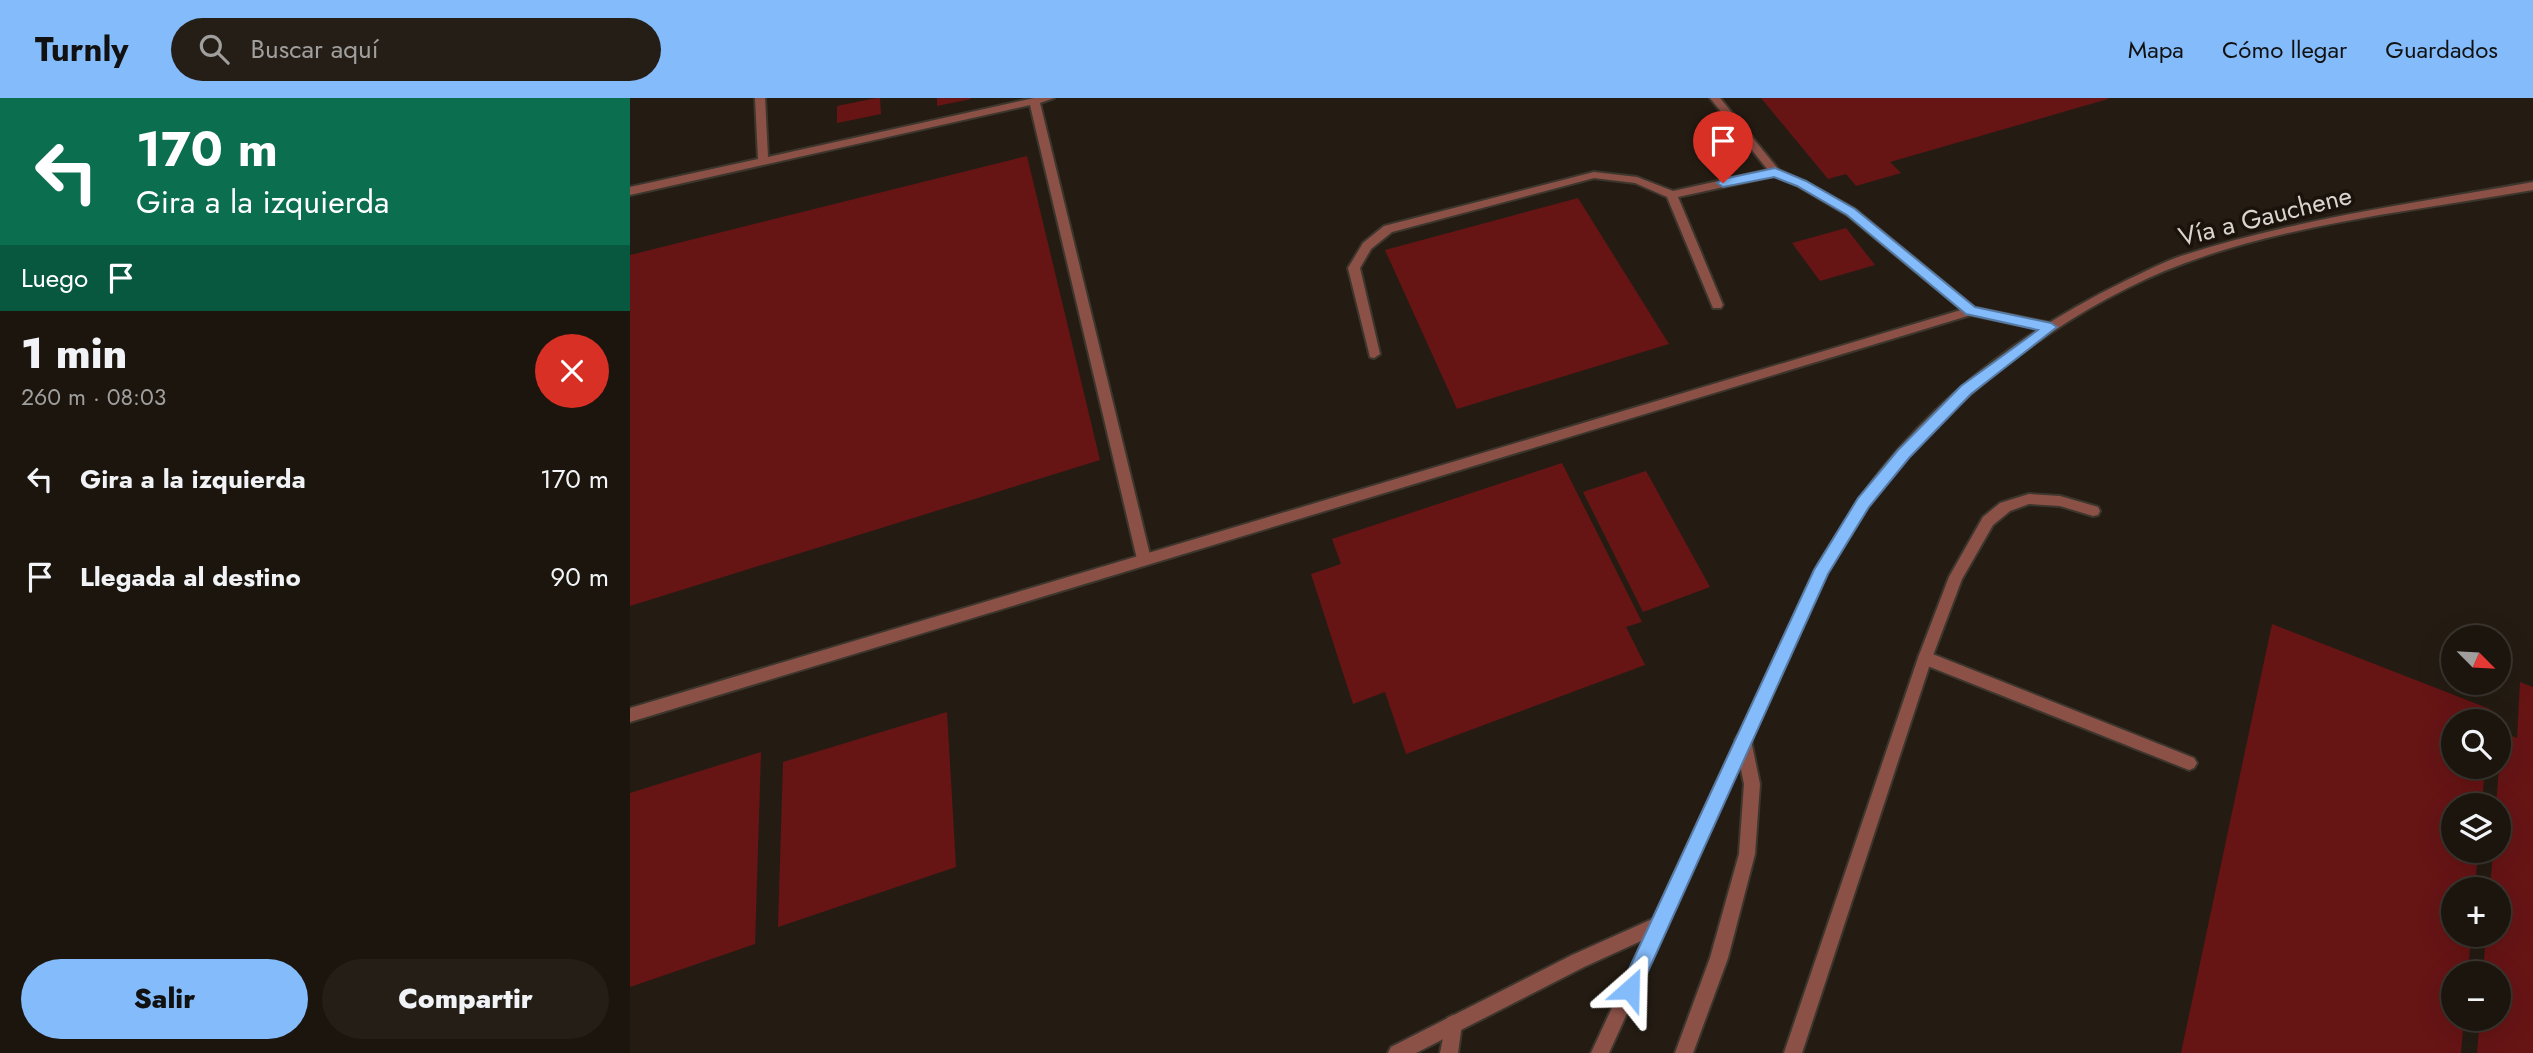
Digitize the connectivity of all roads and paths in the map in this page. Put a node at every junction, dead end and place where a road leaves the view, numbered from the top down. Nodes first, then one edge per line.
1 (760, 98) edge
2 (1049, 98) edge
3 (1715, 98) edge
4 (1034, 101) junction
5 (763, 162) junction
6 (1775, 172) junction
7 (2533, 186) edge
8 (630, 191) edge
9 (1672, 195) junction
10 (1717, 305) dead end
11 (1971, 311) junction
12 (2051, 327) junction
13 (1374, 354) dead end
14 (2093, 511) dead end
15 (1144, 559) junction
16 (1925, 658) junction
17 (630, 715) edge
18 (1743, 740) junction
19 (2189, 763) dead end
20 (1659, 925) junction
21 (1454, 1024) junction
22 (1396, 1053) edge
23 (1449, 1053) edge
24 (1600, 1053) edge
25 (1685, 1053) edge
26 (1793, 1053) edge

1 - 5 street
2 - 4 street
3 - 6 street
4 - 5 street
4 - 15 street
5 - 8 street
6 - 9 street
6 - 11 street
7 - 12 street, Vía a Gauchene
9 - 10 street
9 - 13 street
11 - 12 street
11 - 15 street
12 - 18 street, Vía a Gauchene
14 - 16 street
15 - 17 street
16 - 19 street
16 - 26 street
18 - 20 street, Vía a Gauchene
18 - 25 street
20 - 21 street
20 - 24 street, Vía a Gauchene
21 - 22 street
21 - 23 street

